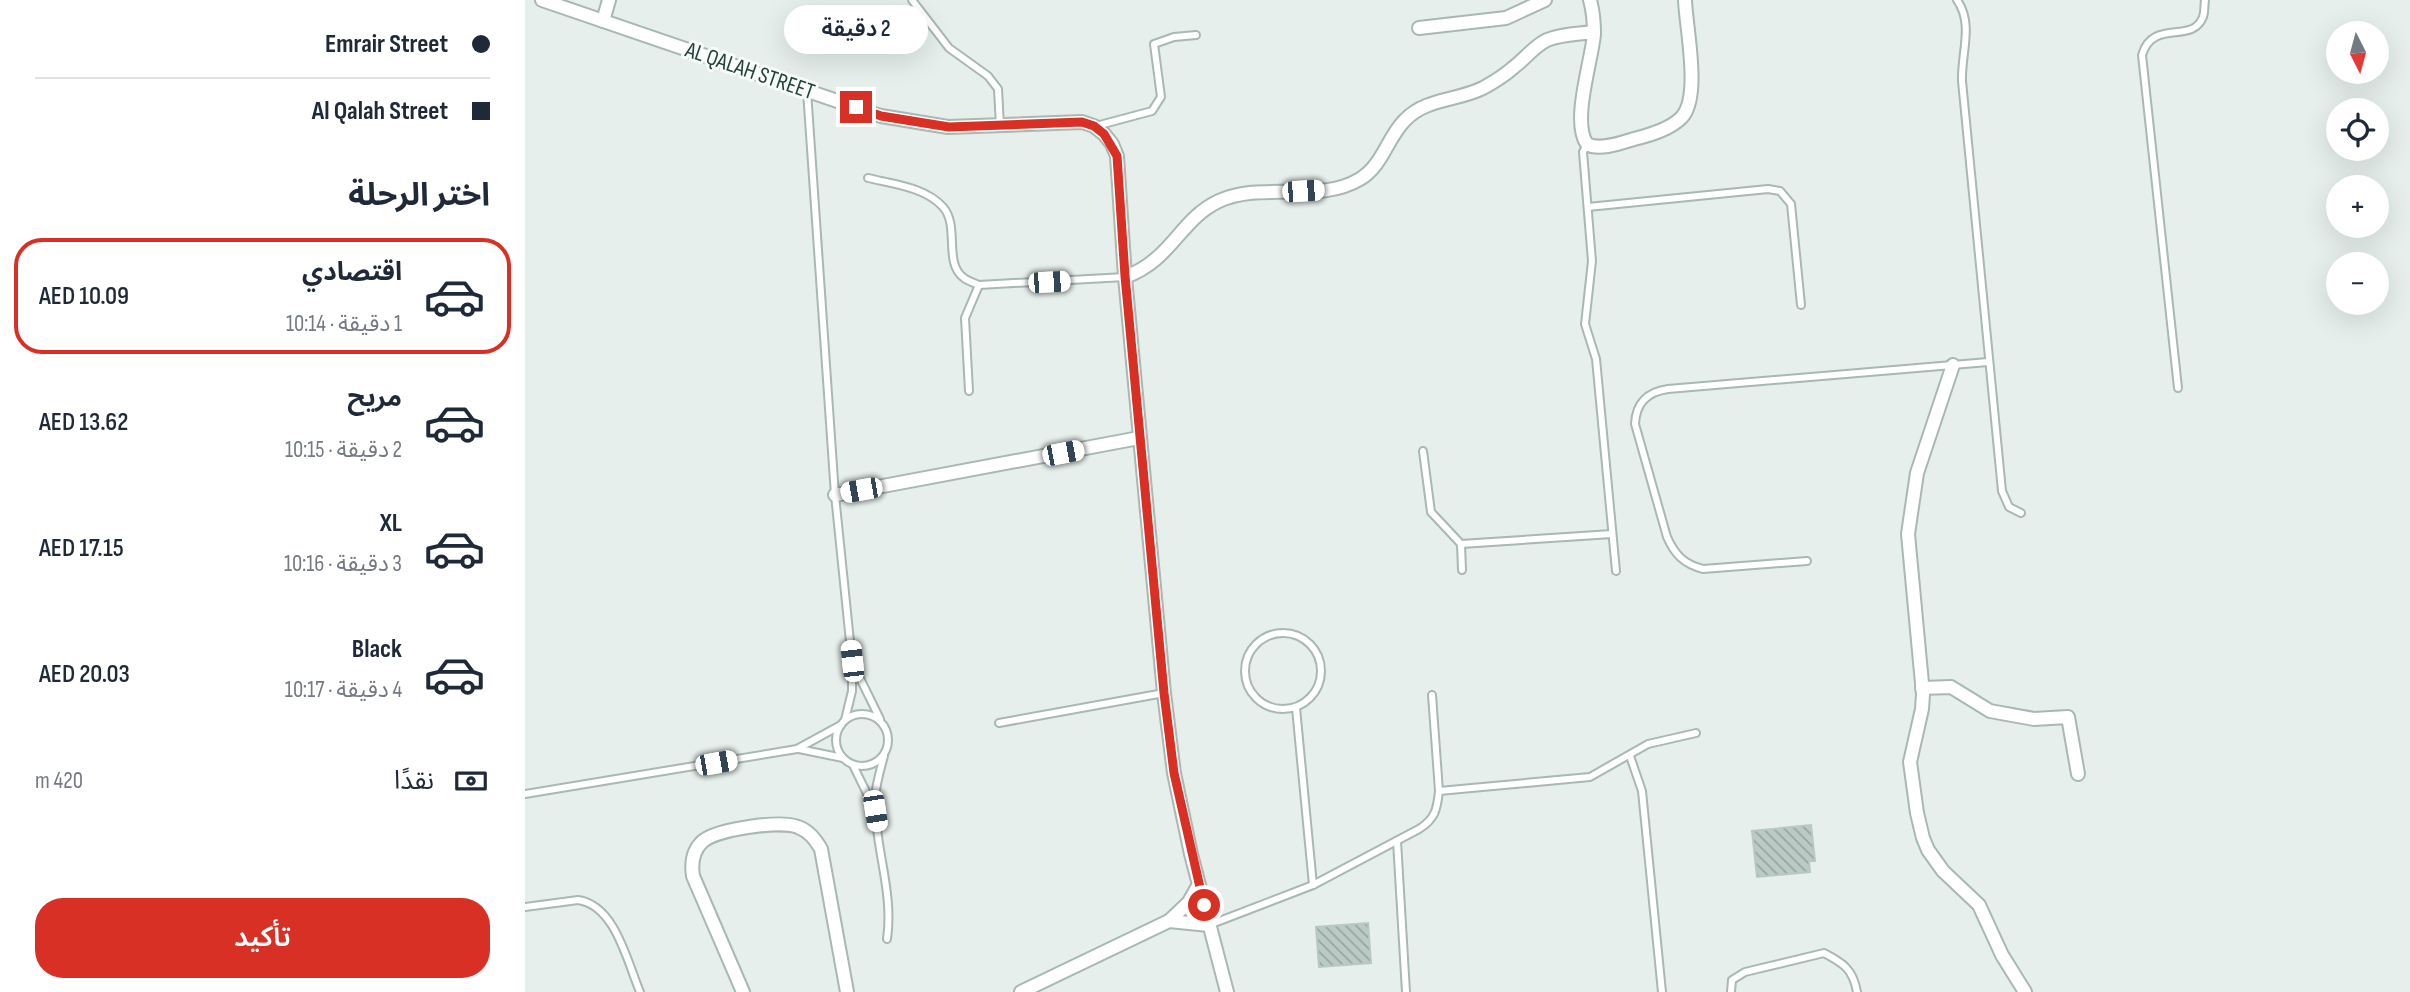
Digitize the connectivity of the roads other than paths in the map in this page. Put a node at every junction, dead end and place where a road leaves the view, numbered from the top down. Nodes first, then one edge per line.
1 (542, 0) edge
2 (609, 0) edge
3 (912, 0) edge
4 (1545, 0) edge
5 (1590, 0) edge
6 (1685, 0) edge
7 (1957, 0) edge
8 (2205, 0) edge
9 (603, 21) junction
10 (1419, 28) dead end
11 (1594, 32) junction
12 (1196, 35) dead end
13 (807, 90) junction
14 (999, 126) junction
15 (1094, 126) junction
16 (1587, 144) junction
17 (868, 178) dead end
18 (1588, 207) junction
19 (1125, 276) junction
20 (979, 285) junction
21 (1801, 306) dead end
22 (1988, 362) junction
23 (1953, 366) junction
24 (2178, 388) dead end
25 (969, 391) dead end
26 (1139, 438) junction
27 (1423, 451) dead end
28 (835, 495) junction
29 (2021, 513) dead end
30 (1612, 534) junction
31 (1461, 544) junction
32 (1807, 561) dead end
33 (1462, 570) dead end
34 (1616, 571) dead end
35 (852, 661) junction
36 (1922, 688) junction
37 (1164, 693) junction
38 (1433, 695) dead end
39 (1296, 708) junction
40 (843, 723) junction
41 (999, 723) dead end
42 (883, 724) junction
43 (1696, 733) dead end
44 (797, 749) junction
45 (1630, 755) junction
46 (884, 756) junction
47 (843, 758) junction
48 (853, 765) junction
49 (2078, 774) dead end
50 (1439, 792) junction
51 (525, 794) edge
52 (875, 811) junction
53 (1397, 841) junction
54 (1313, 885) junction
55 (1198, 886) junction
56 (525, 908) edge
57 (1169, 921) junction
58 (1209, 925) junction
59 (887, 939) dead end
60 (640, 992) edge
61 (743, 992) edge
62 (847, 992) edge
63 (1021, 992) edge
64 (1227, 992) edge
65 (1406, 992) edge
66 (1662, 992) edge
67 (1731, 992) edge
68 (1857, 992) edge
69 (2025, 992) edge

1 - 9 street, AL QALAH STREET
2 - 9 street
3 - 14 lane
4 - 10 street
5 - 11 street
6 - 16 street
7 - 22 lane
8 - 24 lane
9 - 13 street, AL QALAH STREET
11 - 16 street
11 - 19 street
12 - 15 lane
13 - 14 street, AL QALAH STREET
13 - 28 lane
14 - 15 street, AL QALAH STREET
15 - 19 street
16 - 18 lane
17 - 20 lane
18 - 21 lane
18 - 30 lane
19 - 20 lane
19 - 26 street
20 - 25 lane
22 - 23 lane
22 - 29 lane
23 - 32 lane
23 - 36 street
26 - 28 street
26 - 37 street
27 - 31 lane
28 - 35 lane
30 - 31 lane
30 - 34 lane
31 - 33 lane
35 - 40 lane
35 - 42 lane
36 - 49 street
36 - 69 street
37 - 41 lane
37 - 55 street
38 - 50 lane
39 - 39 lane
39 - 54 lane
40 - 42 lane
40 - 44 lane
40 - 47 lane
42 - 46 lane
43 - 45 lane
44 - 47 lane
44 - 51 lane
45 - 50 lane
45 - 66 lane
46 - 48 lane
46 - 52 lane
47 - 48 lane
48 - 52 lane
50 - 53 lane
52 - 59 lane
53 - 54 lane
53 - 65 lane
54 - 58 lane
55 - 57 street
55 - 58 street
56 - 60 lane
57 - 58 street
57 - 63 street
58 - 64 street
61 - 62 street
67 - 68 lane

